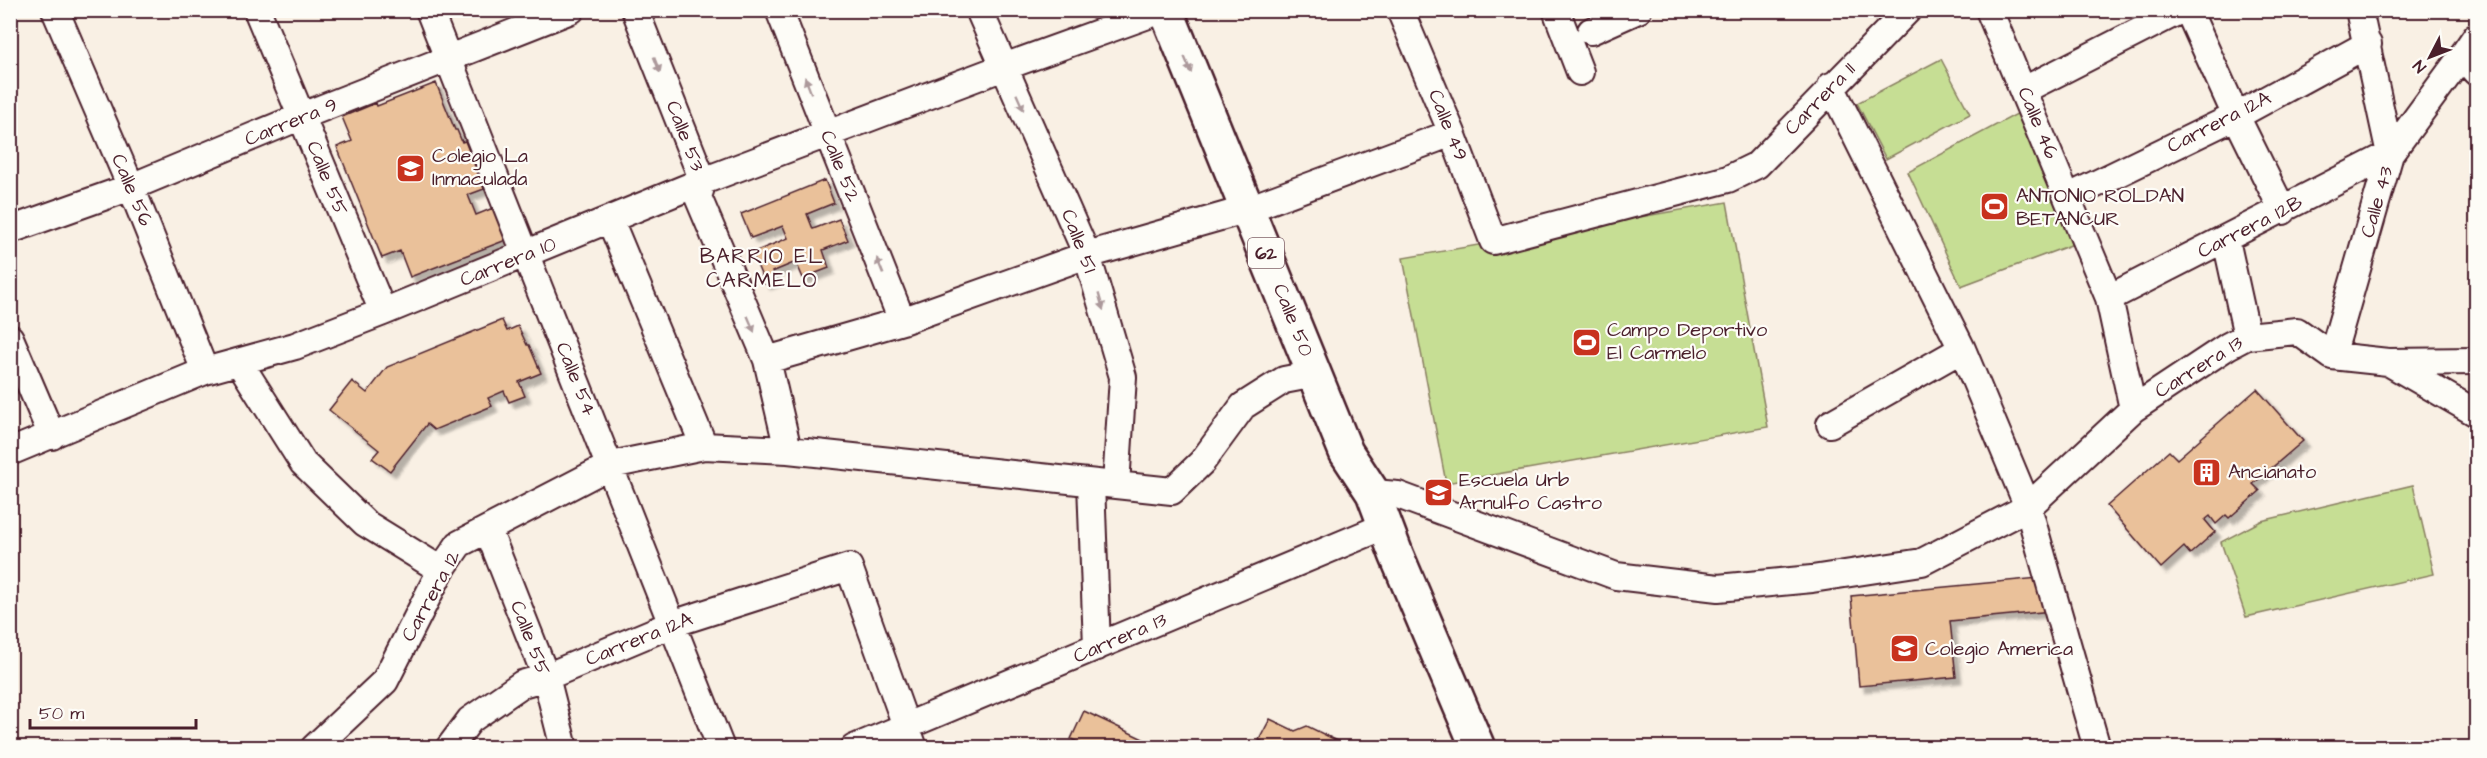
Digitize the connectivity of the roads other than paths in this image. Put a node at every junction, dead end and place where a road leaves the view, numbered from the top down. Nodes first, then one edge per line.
1 (55, 10) edge
2 (257, 10) edge
3 (429, 10) edge
4 (571, 10) edge
5 (636, 10) edge
6 (779, 10) edge
7 (980, 10) edge
8 (1164, 10) edge
9 (1189, 10) edge
10 (1400, 10) edge
11 (1556, 10) edge
12 (1638, 10) edge
13 (1908, 10) edge
14 (1989, 10) edge
15 (2181, 10) edge
16 (2188, 10) edge
17 (2359, 10) edge
18 (1591, 31) dead end
19 (2368, 44) junction
20 (2472, 56) edge
21 (450, 60) junction
22 (1004, 67) junction
23 (1580, 72) dead end
24 (1831, 87) junction
25 (2024, 90) junction
26 (302, 116) junction
27 (2236, 116) junction
28 (1452, 133) junction
29 (827, 135) junction
30 (2391, 154) junction
31 (703, 181) junction
32 (131, 187) junction
33 (2069, 197) junction
34 (1258, 206) junction
35 (2283, 211) junction
36 (610, 220) junction
37 (10, 230) edge
38 (2226, 240) junction
39 (1493, 241) joint
40 (526, 254) junction
41 (1087, 255) junction
42 (2109, 298) junction
43 (383, 312) junction
44 (902, 321) junction
45 (2247, 336) junction
46 (10, 338) edge
47 (1962, 349) junction
48 (2332, 356) junction
49 (767, 360) junction
50 (2476, 361) edge
51 (239, 362) junction
52 (2388, 362) junction
53 (205, 371) junction
54 (1315, 374) junction
55 (2133, 409) junction
56 (2476, 413) edge
57 (1830, 424) dead end
58 (52, 436) junction
59 (704, 446) junction
60 (788, 450) junction
61 (10, 453) edge
62 (611, 465) junction
63 (1104, 484) junction
64 (1373, 493) junction
65 (2028, 507) junction
66 (1385, 526) junction
67 (488, 530) junction
68 (441, 570) junction
69 (672, 624) junction
70 (1096, 647) junction
71 (546, 677) junction
72 (911, 737) edge
73 (314, 747) edge
74 (450, 747) edge
75 (564, 747) edge
76 (721, 747) edge
77 (854, 747) edge
78 (1478, 747) edge
79 (2097, 747) edge

1 - 32 street, Calle 56
2 - 26 street, Calle 55
3 - 21 street, Calle 54
4 - 21 street, Carrera 9
5 -> 31 street, Calle 53
29 -> 6 street, Calle 52
7 - 22 street, Calle 51
8 - 22 street
8 -> 34 main road, Calle 50 / 62
9 - 34 main road, Calle 50 / 62
10 - 28 street, Calle 49
11 - 23 street
12 - 18 street
13 - 24 street, Carrera 11
14 - 25 street, Calle 46
15 - 25 street
16 - 27 street
17 - 19 street, Calle 43
19 - 27 street, Carrera 12A
19 - 30 street, Calle 43
20 - 30 street
21 - 26 street, Carrera 9
21 - 40 street, Calle 54
22 - 29 street, Carrera 10
22 -> 41 street, Calle 51
24 - 39 street, Carrera 11
24 - 47 street
25 - 33 street, Calle 46
26 - 32 street, Carrera 9
26 - 43 street, Calle 55
27 - 33 street, Carrera 12A
27 - 35 street
28 - 34 street
28 - 39 street, Calle 49
29 - 31 street, Carrera 10
44 -> 29 street, Calle 52
30 - 35 street, Carrera 12B
30 - 48 street, Calle 43
31 - 36 street, Carrera 10
31 -> 49 street, Calle 53
32 - 37 street, Carrera 9
32 - 53 street, Calle 56
33 - 42 street, Calle 46
34 - 41 street
34 - 54 main road, Calle 50 / 62
34 - 64 main road, Calle 50 / 62
35 - 38 street, Carrera 12B
36 - 40 street, Carrera 10
36 - 59 street
38 - 42 street, Carrera 12B
38 - 45 street
40 - 43 street, Carrera 10
40 - 62 street, Calle 54
41 - 44 street
41 -> 63 street, Calle 51
42 - 55 street, Calle 46
43 - 51 street, Carrera 10
44 - 49 street
45 - 48 street, Carrera 13
45 - 55 street, Carrera 13
46 - 58 street
47 - 57 street
47 - 65 street
48 - 52 street, Carrera 13
49 - 60 street, Calle 53
50 - 52 street, Carrera 13
51 - 53 street, Carrera 10
51 - 68 street
52 - 56 street
53 - 58 street, Carrera 10
54 - 63 street, Carrera 12
54 - 64 main road, Calle 50 / 62
55 - 65 street, Carrera 13
58 - 61 street, Carrera 10
59 - 60 street, Carrera 12
59 - 62 street, Carrera 12
60 - 63 street, Carrera 12
62 - 67 street, Carrera 12
62 - 69 street, Calle 54
63 - 70 street, Calle 51
64 - 65 street, Carrera 13
64 - 66 main road, Calle 50 / 62
65 - 79 street
66 - 70 street, Carrera 13
66 - 78 main road, Calle 50 / 62
67 - 68 street, Carrera 12
67 - 71 street, Calle 55
68 - 73 street, Carrera 12
69 - 71 street, Carrera 12A
69 - 72 street, Carrera 12A
69 - 76 street, Calle 54
70 - 72 street, Carrera 13
71 - 74 street, Carrera 12A
71 - 75 street, Calle 55
72 - 77 street, Carrera 13

